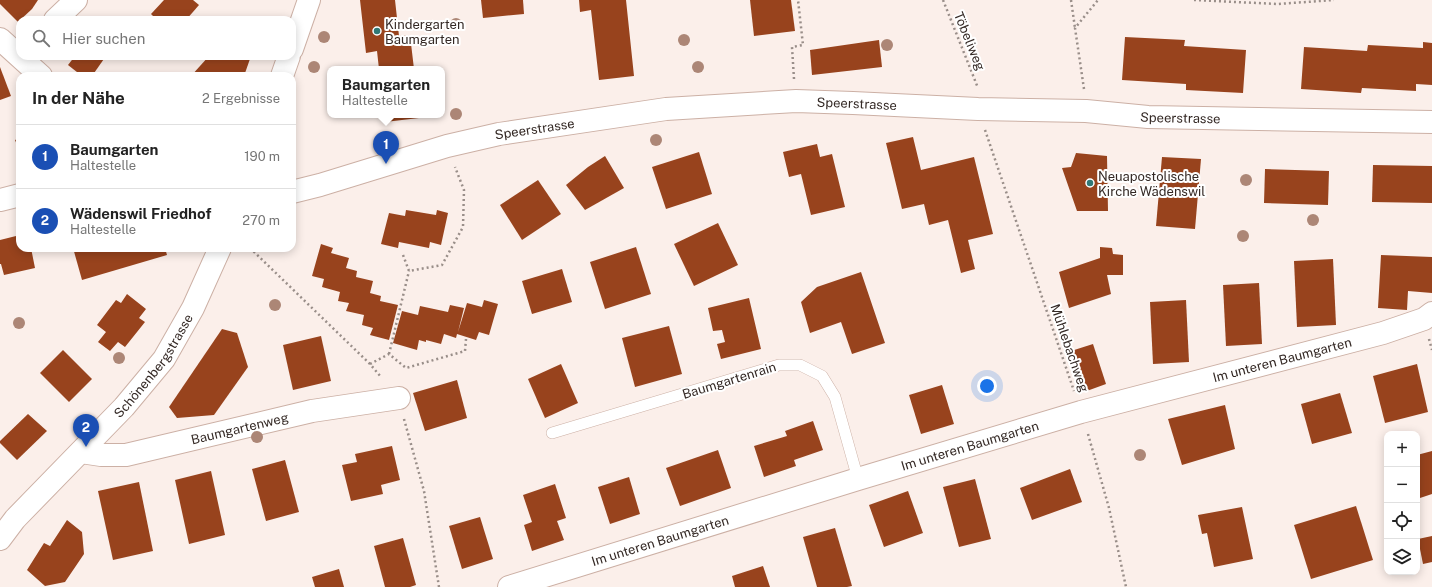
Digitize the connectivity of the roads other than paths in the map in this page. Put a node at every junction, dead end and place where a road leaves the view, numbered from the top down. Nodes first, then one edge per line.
1 (76, 0) edge
2 (309, 0) edge
3 (59, 16) edge
4 (296, 37) edge
5 (0, 39) edge
6 (16, 52) edge
7 (24, 60) edge
8 (288, 60) edge
9 (37, 72) edge
10 (284, 72) edge
11 (1432, 122) edge
12 (296, 191) edge
13 (16, 196) edge
14 (0, 200) edge
15 (218, 252) edge
16 (1432, 313) edge
17 (399, 398) dead end
18 (552, 433) dead end
19 (81, 452) junction
20 (858, 479) junction
21 (1, 537) edge
22 (509, 587) edge

1 - 3 street
2 - 4 street
5 - 6 street
7 - 9 street
8 - 10 street
11 - 12 street, Speerstrasse
13 - 14 street
15 - 19 street, Schönenbergstrasse
16 - 20 street, Im unteren Baumgarten
17 - 19 street, Baumgartenweg
18 - 20 lane, Baumgartenrain
19 - 21 street, Schönenbergstrasse
20 - 22 street, Im unteren Baumgarten

